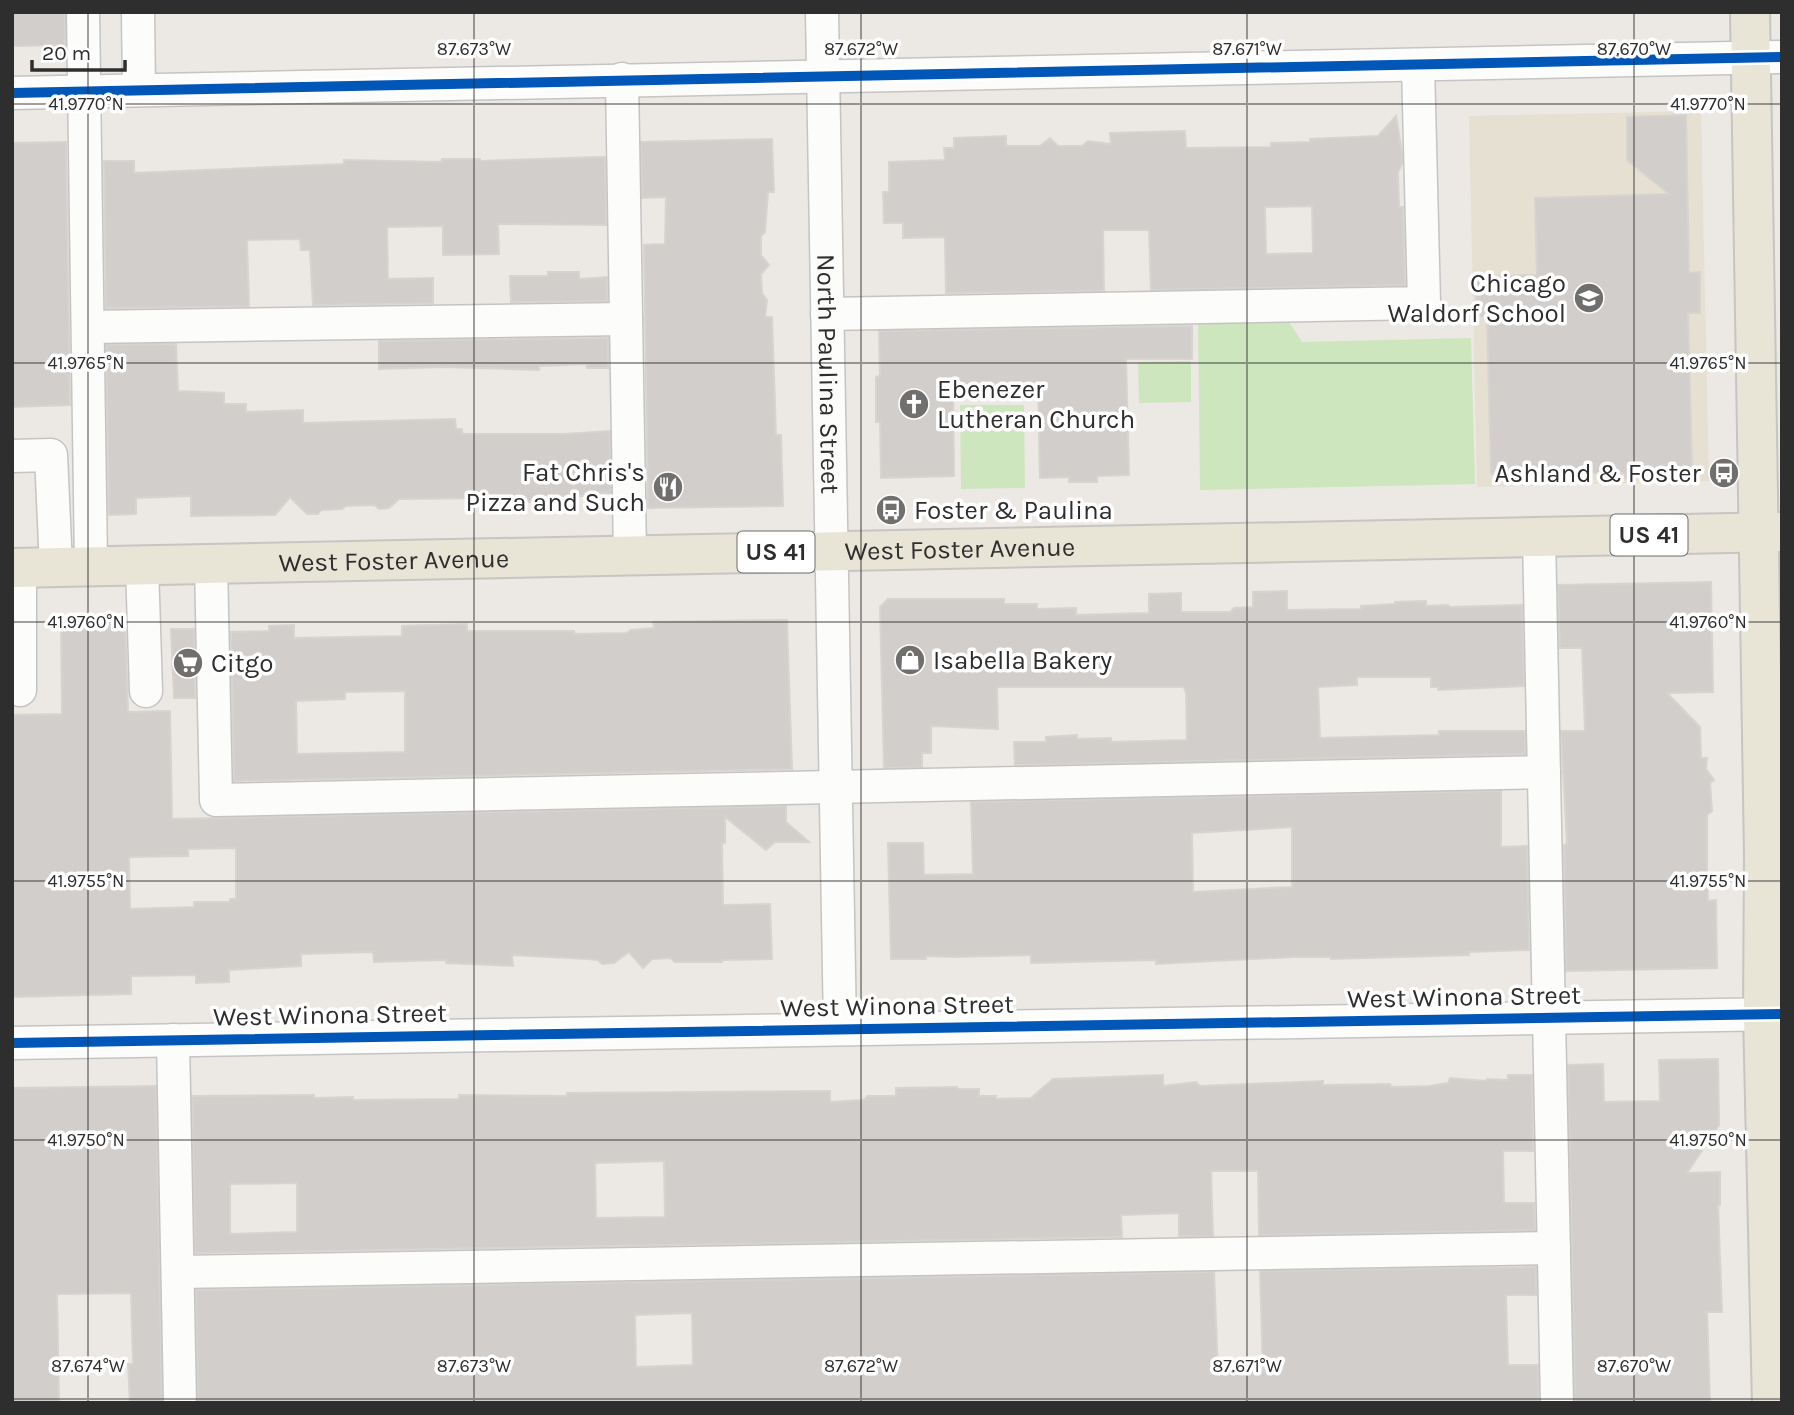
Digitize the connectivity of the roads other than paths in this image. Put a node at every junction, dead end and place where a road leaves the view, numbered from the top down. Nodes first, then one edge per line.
1 (83, 12) edge
2 (138, 12) edge
3 (822, 12) edge
4 (1749, 12) edge
5 (1766, 58) edge
6 (1418, 65) junction
7 (824, 75) junction
8 (622, 79) junction
9 (139, 90) junction
10 (84, 91) junction
11 (12, 93) edge
12 (827, 314) junction
13 (626, 319) junction
14 (88, 327) junction
15 (12, 456) edge
16 (1770, 533) edge
17 (1539, 537) junction
18 (830, 551) junction
19 (630, 555) junction
20 (211, 564) junction
21 (142, 565) junction
22 (45, 567) edge
23 (20, 690) dead end
24 (146, 691) dead end
25 (1544, 772) junction
26 (835, 788) junction
27 (1773, 1014) edge
28 (1549, 1018) junction
29 (840, 1029) junction
30 (173, 1040) junction
31 (12, 1043) edge
32 (1554, 1248) junction
33 (178, 1272) junction
34 (180, 1403) edge
35 (1557, 1403) edge
36 (1772, 1403) edge

1 - 10 street
2 - 9 street
3 - 7 street, North Paulina Street
4 - 5 main road
5 - 6 street
5 - 16 main road
6 - 7 street
6 - 12 street
7 - 8 street
7 - 12 street, North Paulina Street
8 - 9 street
8 - 13 street
9 - 10 street
10 - 11 street
10 - 14 street
12 - 18 street, North Paulina Street
13 - 14 street
13 - 19 street
14 - 22 street
15 - 22 street
16 - 17 main road, West Foster Avenue / US 41
16 - 27 main road
17 - 18 main road, West Foster Avenue / US 41
17 - 25 street
18 - 19 main road, West Foster Avenue / US 41
18 - 26 street, North Paulina Street
19 - 20 main road, West Foster Avenue / US 41
20 - 21 main road, West Foster Avenue / US 41
20 - 26 street
21 - 22 main road, West Foster Avenue / US 41
21 - 24 street
22 - 23 street
25 - 26 street
25 - 28 street
26 - 29 street, North Paulina Street
27 - 28 street, West Winona Street
27 - 36 main road
28 - 29 street, West Winona Street
28 - 32 street
29 - 30 street, West Winona Street
30 - 31 street, West Winona Street
30 - 33 street
32 - 33 street
32 - 35 street
33 - 34 street

